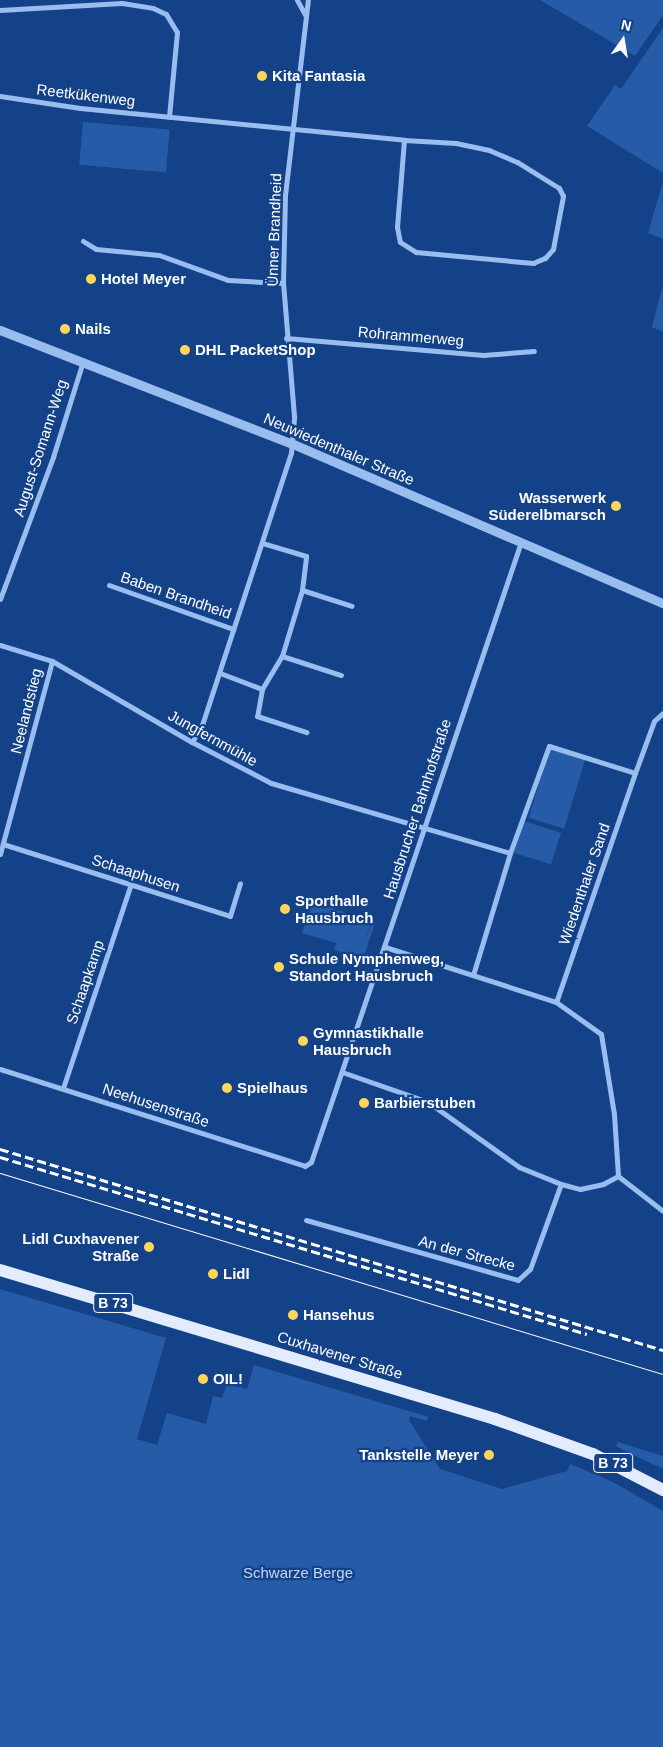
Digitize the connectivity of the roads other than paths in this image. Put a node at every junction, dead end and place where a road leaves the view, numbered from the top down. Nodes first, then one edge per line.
1 (297, 0) edge
2 (308, 0) edge
3 (0, 10) edge
4 (306, 16) junction
5 (0, 96) edge
6 (169, 117) junction
7 (292, 130) junction
8 (404, 140) junction
9 (83, 240) dead end
10 (284, 283) junction
11 (0, 330) edge
12 (286, 338) junction
13 (534, 351) dead end
14 (83, 361) junction
15 (293, 444) junction
16 (521, 542) junction
17 (262, 543) junction
18 (109, 585) dead end
19 (302, 590) junction
20 (0, 599) edge
21 (663, 603) edge
22 (352, 606) dead end
23 (234, 629) junction
24 (0, 645) edge
25 (282, 656) junction
26 (52, 661) junction
27 (220, 673) junction
28 (341, 675) dead end
29 (262, 689) junction
30 (663, 713) edge
31 (306, 732) dead end
32 (192, 742) junction
33 (635, 773) junction
34 (424, 830) junction
35 (3, 844) junction
36 (510, 853) junction
37 (0, 854) edge
38 (240, 883) dead end
39 (131, 884) junction
40 (385, 947) junction
41 (473, 975) junction
42 (556, 1002) junction
43 (0, 1068) edge
44 (342, 1072) junction
45 (63, 1088) junction
46 (305, 1166) joint
47 (618, 1176) junction
48 (561, 1184) junction
49 (663, 1211) edge
50 (306, 1220) dead end
51 (0, 1270) edge
52 (663, 1490) edge

1 - 4 street
2 - 4 street, Ünner Brandheid
3 - 6 street
4 - 7 street, Ünner Brandheid
5 - 6 street, Reetkükenweg
6 - 7 street, Reetkükenweg
7 - 8 street, Reetkükenweg
7 - 10 street, Ünner Brandheid
8 - 8 street, Reetkükenweg
9 - 10 street
10 - 12 street, Ünner Brandheid
11 - 14 street, Neuwiedenthaler Straße
12 - 13 street, Rohrammerweg
12 - 15 street, Ünner Brandheid
14 - 15 street, Neuwiedenthaler Straße
14 - 20 street, August-Somann-Weg
15 - 16 street, Neuwiedenthaler Straße
15 - 17 street, Baben Brandheid
16 - 21 street, Neuwiedenthaler Straße
16 - 34 street, Hausbrucher Bahnhofstraße
17 - 19 street
17 - 23 street, Baben Brandheid
18 - 23 street, Baben Brandheid
19 - 22 street
19 - 25 street
23 - 27 street, Baben Brandheid
24 - 26 street, Jungfernmühle
25 - 28 street
25 - 29 street
26 - 32 street, Jungfernmühle
26 - 35 street, Neelandstieg
27 - 29 street
27 - 32 street, Baben Brandheid
29 - 31 street
30 - 33 street, Wiedenthaler Sand
32 - 34 street, Jungfernmühle
33 - 36 street
33 - 42 street, Wiedenthaler Sand
34 - 36 street
34 - 40 street, Hausbrucher Bahnhofstraße
35 - 37 street, Neelandstieg
35 - 39 street, Schaaphusen
36 - 41 street
38 - 39 street, Schaaphusen
39 - 45 street, Schaapkamp
40 - 41 street
40 - 44 street, Hausbrucher Bahnhofstraße
41 - 42 street
42 - 47 street
43 - 45 street, Neehusenstraße
44 - 46 street, Hausbrucher Bahnhofstraße
44 - 48 street
45 - 46 street, Neehusenstraße
47 - 48 street
47 - 49 street
48 - 50 street, An der Strecke
51 - 52 main road, Cuxhavener Straße / B 73

